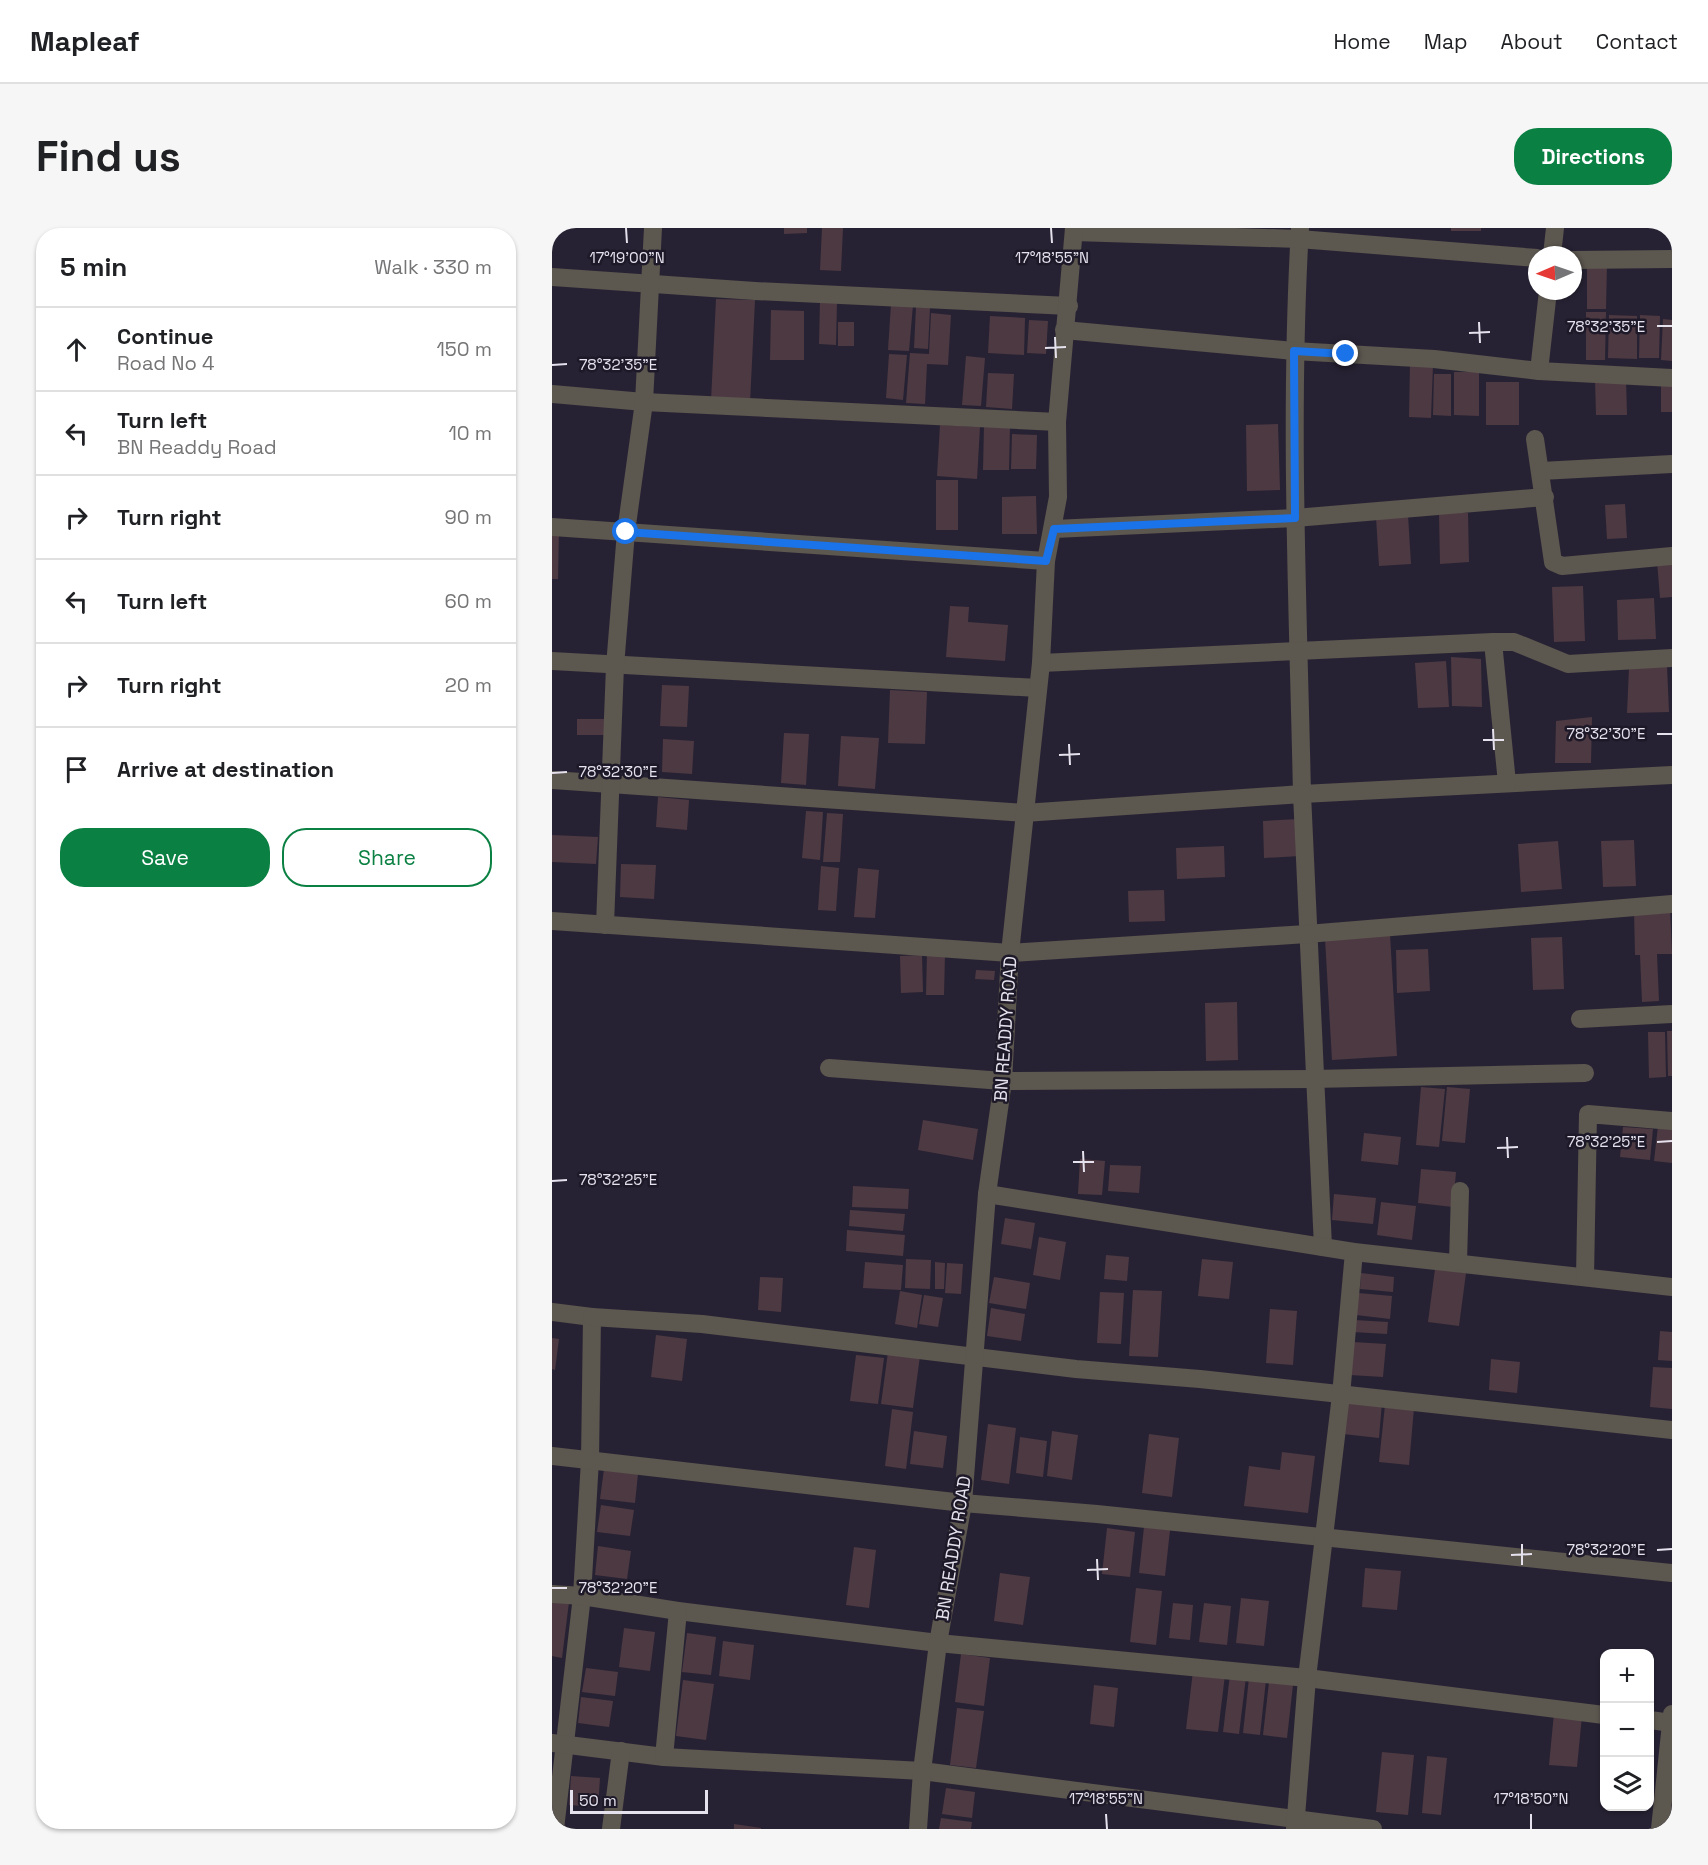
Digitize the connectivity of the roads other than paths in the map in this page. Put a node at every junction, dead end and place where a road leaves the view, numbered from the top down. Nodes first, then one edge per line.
1 (653, 228) edge
2 (1555, 228) edge
3 (1074, 230) edge
4 (1300, 234) edge
5 (1553, 246) edge
6 (1528, 257) edge
7 (1672, 259) edge
8 (1582, 260) edge
9 (552, 277) edge
10 (650, 284) junction
11 (1547, 300) edge
12 (1069, 306) junction
13 (1064, 330) junction
14 (1294, 351) junction
15 (1539, 371) junction
16 (1672, 378) edge
17 (552, 394) edge
18 (644, 402) junction
19 (1057, 422) junction
20 (1535, 439) dead end
21 (1672, 464) edge
22 (1541, 471) junction
23 (1545, 497) junction
24 (1295, 518) junction
25 (552, 526) edge
26 (1054, 529) junction
27 (626, 532) junction
28 (1672, 556) edge
29 (1046, 561) junction
30 (1493, 642) junction
31 (1299, 652) junction
32 (1672, 658) edge
33 (552, 661) edge
34 (1041, 663) junction
35 (615, 666) junction
36 (1038, 688) junction
37 (1672, 775) edge
38 (552, 780) edge
39 (1508, 783) junction
40 (609, 785) junction
41 (1302, 794) junction
42 (1024, 813) junction
43 (1672, 904) edge
44 (552, 921) edge
45 (605, 925) junction
46 (1307, 934) junction
47 (1010, 953) junction
48 (1672, 1014) edge
49 (1580, 1019) dead end
50 (829, 1068) dead end
51 (1585, 1073) dead end
52 (1314, 1079) junction
53 (1003, 1081) junction
54 (1672, 1120) edge
55 (1460, 1191) dead end
56 (987, 1194) junction
57 (1323, 1247) junction
58 (1354, 1252) junction
59 (1458, 1262) junction
60 (1585, 1276) junction
61 (1672, 1287) edge
62 (552, 1312) edge
63 (592, 1317) junction
64 (972, 1355) junction
65 (1341, 1395) junction
66 (1672, 1430) edge
67 (552, 1456) edge
68 (590, 1460) junction
69 (963, 1503) junction
70 (1323, 1537) junction
71 (1672, 1573) edge
72 (552, 1594) edge
73 (582, 1596) junction
74 (678, 1611) junction
75 (938, 1643) junction
76 (1307, 1678) junction
77 (1600, 1714) edge
78 (1654, 1720) edge
79 (1672, 1720) edge
80 (558, 1744) edge
81 (621, 1751) junction
82 (664, 1757) junction
83 (922, 1771) junction
84 (1295, 1825) edge
85 (555, 1829) edge
86 (611, 1829) edge
87 (918, 1829) edge
88 (1373, 1829) edge
89 (1660, 1829) edge

1 - 10 street
2 - 5 street
3 - 4 street
3 - 12 street, BN READDY ROAD
4 - 6 street
4 - 14 street
7 - 8 street
9 - 10 street
10 - 12 street
10 - 18 street
11 - 15 street
12 - 13 street, BN READDY ROAD
13 - 14 street
13 - 19 street, BN READDY ROAD
14 - 15 street
14 - 24 street
15 - 16 street
17 - 18 street
18 - 19 street
18 - 27 street
19 - 26 street, BN READDY ROAD
20 - 22 street
21 - 22 street
22 - 23 street
23 - 24 street
23 - 28 street
24 - 26 street
24 - 31 street
25 - 27 street
26 - 29 street, BN READDY ROAD
27 - 29 street
27 - 35 street
29 - 34 street, BN READDY ROAD
30 - 31 street
30 - 32 street
30 - 39 street
31 - 34 street
31 - 41 street
33 - 35 street
34 - 36 street, BN READDY ROAD
35 - 36 street
35 - 40 street
36 - 42 street, BN READDY ROAD
37 - 39 street
38 - 40 street
39 - 41 street
40 - 42 street
40 - 45 street
41 - 42 street
41 - 46 street
42 - 47 street, BN READDY ROAD
43 - 46 street
44 - 45 street
45 - 47 street
46 - 47 street
46 - 52 street
47 - 53 street, BN READDY ROAD
48 - 49 street
50 - 53 street
51 - 52 street
52 - 53 street
52 - 57 street
53 - 56 street, BN READDY ROAD
54 - 60 street
55 - 59 street
56 - 57 street
56 - 64 street, BN READDY ROAD
57 - 58 street
58 - 59 street
58 - 65 street
59 - 60 street
60 - 61 street
62 - 63 street
63 - 64 street
63 - 68 street
64 - 65 street
64 - 69 street, BN READDY ROAD
65 - 66 street
65 - 70 street
67 - 68 street
68 - 69 street
68 - 73 street
69 - 70 street
69 - 75 street, BN READDY ROAD
70 - 71 street
70 - 76 street
72 - 73 street
73 - 74 street
73 - 80 street
74 - 75 street
74 - 82 street
75 - 76 street
75 - 83 street, BN READDY ROAD
76 - 77 street
76 - 84 street
78 - 79 street
79 - 89 street
80 - 81 street
80 - 85 street
81 - 82 street
81 - 86 street
82 - 83 street
83 - 84 street
83 - 87 street, BN READDY ROAD
84 - 88 street

